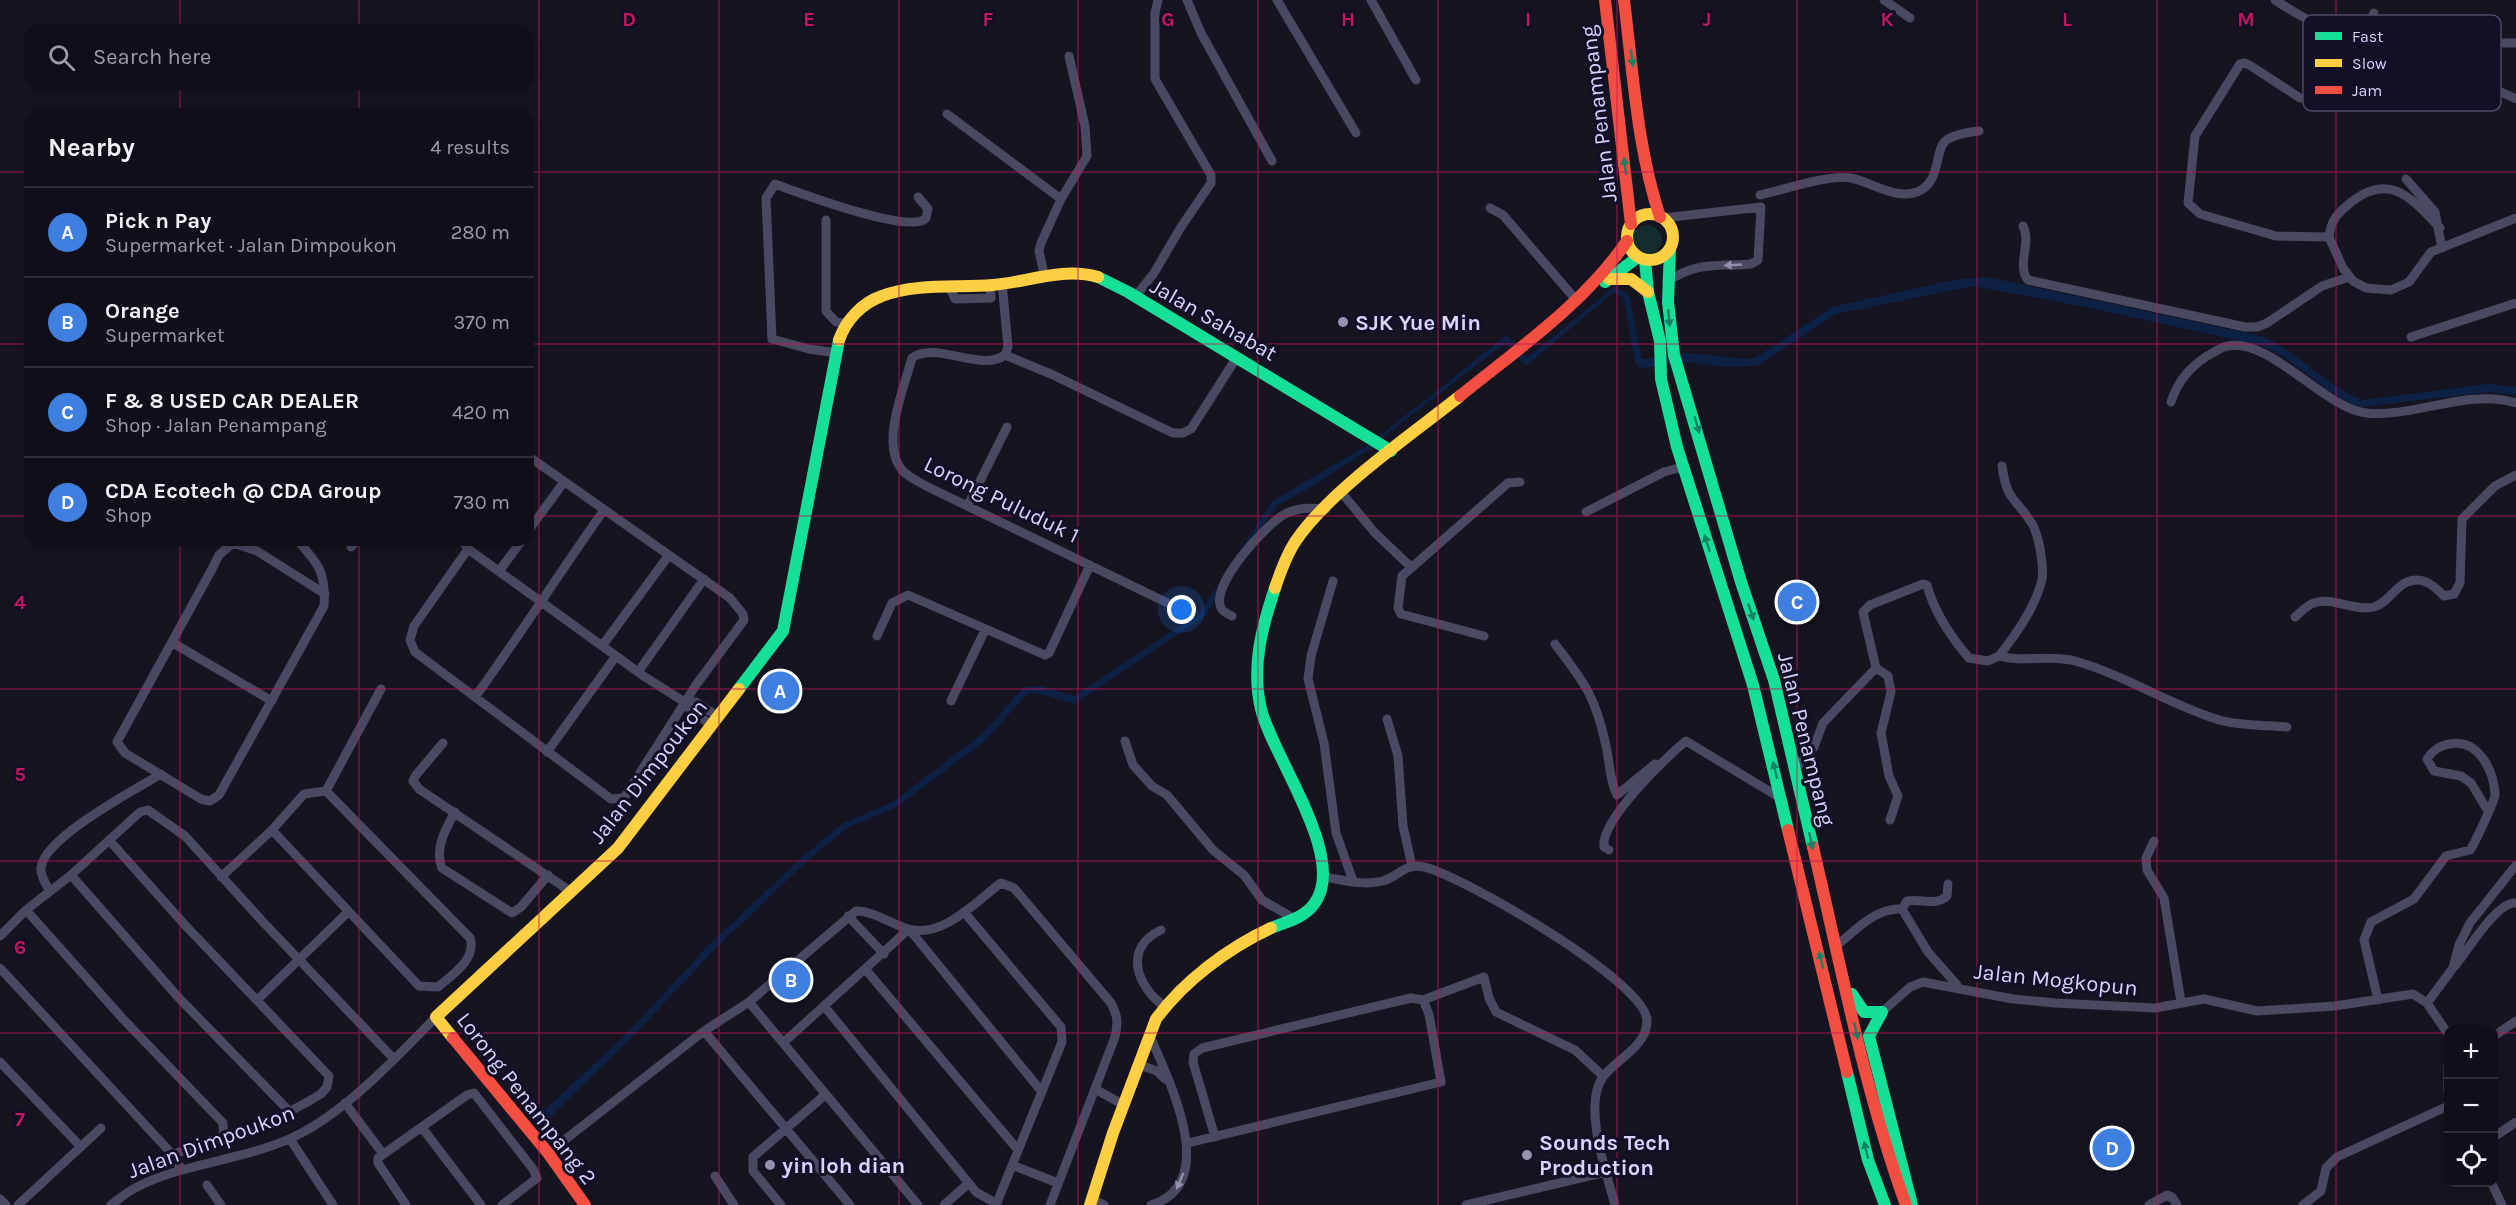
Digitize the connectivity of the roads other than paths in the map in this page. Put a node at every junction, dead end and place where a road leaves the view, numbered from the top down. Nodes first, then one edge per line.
1 (1158, 0) edge
2 (1187, 0) edge
3 (1277, 0) edge
4 (1371, 0) edge
5 (1605, 0) edge
6 (1624, 0) edge
7 (1884, 0) edge
8 (2275, 0) edge
9 (2305, 15) edge
10 (1910, 18) dead end
11 (2504, 43) dead end
12 (2516, 44) edge
13 (1069, 56) dead end
14 (1416, 80) dead end
15 (2501, 94) edge
16 (2300, 98) dead end
17 (2516, 99) edge
18 (947, 114) dead end
19 (1979, 130) dead end
20 (1356, 133) dead end
21 (1272, 161) dead end
22 (2406, 179) dead end
23 (1760, 195) dead end
24 (918, 197) dead end
25 (1061, 199) junction
26 (1490, 207) dead end
27 (1661, 218) junction
28 (2516, 218) edge
29 (826, 220) dead end
30 (1631, 224) junction
31 (2023, 226) dead end
32 (2440, 228) junction
33 (2329, 237) junction
34 (1627, 241) junction
35 (1670, 248) junction
36 (2442, 248) junction
37 (1642, 259) junction
38 (1044, 274) junction
39 (2349, 277) junction
40 (1609, 279) junction
41 (1667, 282) junction
42 (996, 284) junction
43 (1648, 292) junction
44 (1135, 297) junction
45 (1581, 297) junction
46 (2516, 303) edge
47 (845, 323) junction
48 (2411, 337) dead end
49 (836, 353) junction
50 (1005, 355) junction
51 (1237, 357) junction
52 (2171, 402) dead end
53 (2516, 403) edge
54 (1008, 427) dead end
55 (1391, 451) junction
56 (534, 460) edge
57 (1682, 466) junction
58 (2002, 466) dead end
59 (2516, 475) edge
60 (564, 482) junction
61 (1520, 482) dead end
62 (1341, 492) junction
63 (968, 506) junction
64 (1326, 509) junction
65 (604, 510) junction
66 (1586, 512) dead end
67 (534, 523) edge
68 (230, 546) edge
69 (242, 546) edge
70 (302, 546) edge
71 (464, 546) edge
72 (468, 546) edge
73 (518, 546) edge
74 (669, 555) junction
75 (1090, 565) junction
76 (1411, 567) junction
77 (500, 570) junction
78 (704, 579) junction
79 (1333, 581) dead end
80 (325, 594) junction
81 (541, 602) junction
82 (1180, 609) dead end
83 (1232, 616) dead end
84 (2295, 617) dead end
85 (985, 630) junction
86 (877, 636) dead end
87 (1484, 636) dead end
88 (173, 643) junction
89 (1555, 644) dead end
90 (602, 646) junction
91 (616, 656) junction
92 (1999, 656) junction
93 (1876, 668) junction
94 (638, 672) junction
95 (381, 689) dead end
96 (476, 697) junction
97 (272, 701) junction
98 (951, 701) dead end
99 (686, 703) junction
100 (1387, 719) dead end
101 (713, 720) junction
102 (2287, 727) dead end
103 (1125, 741) dead end
104 (443, 743) dead end
105 (1679, 747) junction
106 (546, 752) junction
107 (1795, 769) junction
108 (161, 774) junction
109 (326, 791) junction
110 (1782, 799) junction
111 (2488, 811) junction
112 (455, 812) junction
113 (1890, 820) dead end
114 (272, 830) junction
115 (110, 840) junction
116 (2154, 841) dead end
117 (1609, 850) dead end
118 (2516, 865) edge
119 (1412, 866) junction
120 (548, 874) junction
121 (70, 875) junction
122 (221, 877) junction
123 (1324, 877) junction
124 (1353, 881) junction
125 (1948, 884) dead end
126 (49, 890) junction
127 (570, 891) junction
128 (2516, 903) edge
129 (1902, 909) junction
130 (26, 910) junction
131 (964, 912) junction
132 (347, 913) junction
133 (848, 916) junction
134 (1295, 919) junction
135 (909, 930) junction
136 (1161, 930) dead end
137 (0, 936) edge
138 (1836, 946) junction
139 (884, 954) junction
140 (299, 961) junction
141 (0, 968) edge
142 (2453, 969) junction
143 (866, 970) junction
144 (1845, 983) junction
145 (1958, 989) junction
146 (257, 999) junction
147 (1423, 1000) junction
148 (2378, 1000) junction
149 (749, 1002) junction
150 (2181, 1002) junction
151 (2427, 1003) junction
152 (825, 1007) junction
153 (1165, 1008) junction
154 (1882, 1012) junction
155 (436, 1017) junction
156 (2516, 1021) edge
157 (2444, 1028) edge
158 (704, 1031) junction
159 (2498, 1033) edge
160 (1150, 1036) junction
161 (783, 1043) junction
162 (394, 1059) junction
163 (0, 1062) edge
164 (1140, 1065) junction
165 (1603, 1076) junction
166 (1169, 1082) junction
167 (1095, 1089) junction
168 (1042, 1092) junction
169 (825, 1095) junction
170 (345, 1103) junction
171 (1124, 1105) junction
172 (2444, 1108) edge
173 (289, 1111) junction
174 (2516, 1122) edge
175 (101, 1128) dead end
176 (785, 1128) junction
177 (423, 1129) junction
178 (2498, 1134) edge
179 (1215, 1137) junction
180 (290, 1139) junction
181 (224, 1140) junction
182 (1188, 1143) junction
183 (81, 1147) junction
184 (1018, 1150) junction
185 (548, 1153) junction
186 (172, 1154) junction
187 (383, 1154) junction
188 (1012, 1165) junction
189 (182, 1170) junction
190 (1606, 1172) junction
191 (715, 1176) dead end
192 (1058, 1183) junction
193 (969, 1184) junction
194 (207, 1185) dead end
195 (2493, 1187) edge
196 (1900, 1192) junction
197 (0, 1199) edge
198 (1091, 1202) edge
199 (997, 1204) edge
200 (6, 1205) edge
201 (18, 1205) edge
202 (111, 1205) edge
203 (221, 1205) edge
204 (333, 1205) edge
205 (406, 1205) edge
206 (481, 1205) edge
207 (502, 1205) edge
208 (585, 1205) edge
209 (734, 1205) edge
210 (781, 1205) edge
211 (850, 1205) edge
212 (918, 1205) edge
213 (944, 1205) edge
214 (1050, 1205) edge
215 (1104, 1205) edge
216 (1152, 1205) edge
217 (1466, 1205) edge
218 (1615, 1205) edge
219 (1886, 1205) edge
220 (1906, 1205) edge
221 (1912, 1205) edge
222 (2149, 1205) edge
223 (2177, 1205) edge
224 (2303, 1205) edge
225 (2502, 1205) edge

1 - 44 street
2 - 21 street
3 - 20 street
4 - 14 street
30 -> 5 main road, Jalan Penampang
6 -> 27 main road, Jalan Penampang
7 - 10 street
8 - 9 street
11 - 12 street
13 - 25 street
15 - 17 street
16 - 33 street
18 - 25 street
19 - 23 street
22 - 32 street
24 - 49 street
25 - 38 street
26 - 45 street
27 - 30 main road
27 - 35 main road
27 -> 41 street
28 - 36 street
29 - 47 street
30 - 34 main road
31 - 39 street
32 - 33 street
32 - 36 street
33 - 39 street
34 - 37 main road
34 - 45 main road
35 - 37 main road
35 - 41 main road, Jalan Penampang
36 - 39 street
37 - 40 main road
37 - 43 main road, Jalan Penampang
38 - 42 main road, Jalan Sahabat
38 - 44 main road, Jalan Sahabat
40 - 43 main road
40 - 45 main road
41 -> 107 main road, Jalan Penampang
42 - 47 main road, Jalan Dimpoukon
42 - 50 street
43 - 57 main road, Jalan Penampang
44 - 51 main road, Jalan Sahabat
45 - 55 main road
46 - 48 street
47 - 49 main road, Jalan Dimpoukon
49 - 101 main road, Jalan Dimpoukon
50 - 51 street
50 - 63 street, Lorong Puluduk 1
51 - 55 main road, Jalan Sahabat
52 - 53 street
54 - 63 street
55 - 62 main road
56 - 60 street
57 - 66 street
110 -> 57 main road, Jalan Penampang
58 - 92 street
59 - 84 street
60 - 65 street
60 - 67 street
61 - 76 street
62 - 64 main road
62 - 76 street
63 - 75 street, Lorong Puluduk 1
64 - 83 street
64 - 123 main road
65 - 74 street
65 - 81 street
68 - 88 street
69 - 80 street
70 - 80 street
71 - 96 street
72 - 77 street
73 - 77 street
74 - 78 street
74 - 90 street
75 - 82 street, Lorong Puluduk 1
75 - 85 street
76 - 87 street
77 - 81 street
78 - 94 street
78 - 99 street
79 - 124 street
80 - 97 street
81 - 90 street
81 - 96 street
85 - 86 street
85 - 98 street
88 - 97 street
88 - 108 street
89 - 105 street
90 - 91 street
91 - 94 street
91 - 106 street
92 - 93 street
92 - 102 street
93 - 107 street
93 - 113 street
94 - 99 street
95 - 109 street
96 - 106 street
97 - 108 street
99 - 101 street
99 - 106 street
100 - 119 street
101 - 127 main road, Jalan Dimpoukon
103 - 134 street
104 - 112 street
105 - 110 street
105 - 117 street
107 -> 138 main road, Jalan Penampang
108 - 126 street
109 - 114 street
109 - 132 street
219 -> 110 main road, Jalan Penampang
111 - 111 street
111 - 148 street
112 - 120 street
112 - 120 street
114 - 122 street
114 - 132 street
115 - 121 street
115 - 122 street
115 - 146 street
116 - 150 street
118 - 142 street
119 - 124 street
119 - 165 street
120 - 127 street
121 - 126 street
121 - 173 street
122 - 140 street
123 - 124 street
123 - 134 main road
125 - 129 street
126 - 130 street
127 - 155 main road, Jalan Dimpoukon
128 - 142 street
129 - 138 street
129 - 145 street, Jalan Mogkopun
130 - 137 street
130 - 181 street
131 - 135 street
131 - 167 street
131 - 168 street
132 - 140 street
133 - 135 street
133 - 139 street
133 - 149 street
134 - 153 main road
135 - 139 street
135 - 168 street
136 - 153 street
138 - 144 main road, Jalan Penampang
139 - 143 street
140 - 146 street
140 - 162 street
141 - 186 street
142 - 151 street
143 - 152 street
143 - 184 street
144 - 154 main road
144 -> 196 main road, Jalan Penampang
145 - 150 street, Jalan Mogkopun
145 - 154 street
146 - 173 street
147 - 165 street
147 - 179 street
147 - 179 street
148 - 150 street, Jalan Mogkopun
148 - 151 street, Jalan Mogkopun
149 - 158 street
149 - 161 street
151 - 157 street
152 - 161 street
152 - 193 street
153 - 160 main road
154 - 221 main road
155 - 162 street, Jalan Dimpoukon
155 - 185 main road, Lorong Penampang 2
156 - 159 street
158 - 176 street
158 - 185 street
160 - 164 main road
160 - 166 street
161 - 169 street
162 - 170 street, Jalan Dimpoukon
163 - 183 street
164 - 166 street
164 - 171 main road
165 - 190 street
166 - 182 street
167 - 171 street
167 - 192 street
168 - 184 street
169 - 176 street
169 - 212 street
170 - 180 street, Jalan Dimpoukon
170 - 187 street
171 - 198 main road
172 - 224 street
173 - 181 street
174 - 178 street
175 - 183 street
176 - 210 street
176 - 211 street
177 - 187 street
177 - 206 street
177 - 207 street
179 - 182 street
180 - 189 street, Jalan Dimpoukon
180 - 204 street
181 - 186 street
182 -> 216 street
183 - 201 street
184 - 188 street
185 - 208 main road, Lorong Penampang 2
186 - 189 street
187 - 205 street
188 - 192 street
188 - 199 street
189 - 202 street, Jalan Dimpoukon
190 - 217 street
190 - 218 street
191 - 209 street
192 - 214 street
193 - 199 street
193 - 213 street
194 - 203 street
195 - 225 street
196 - 219 main road
196 - 220 main road, Jalan Penampang
197 - 200 street
198 - 215 street
222 - 223 street

